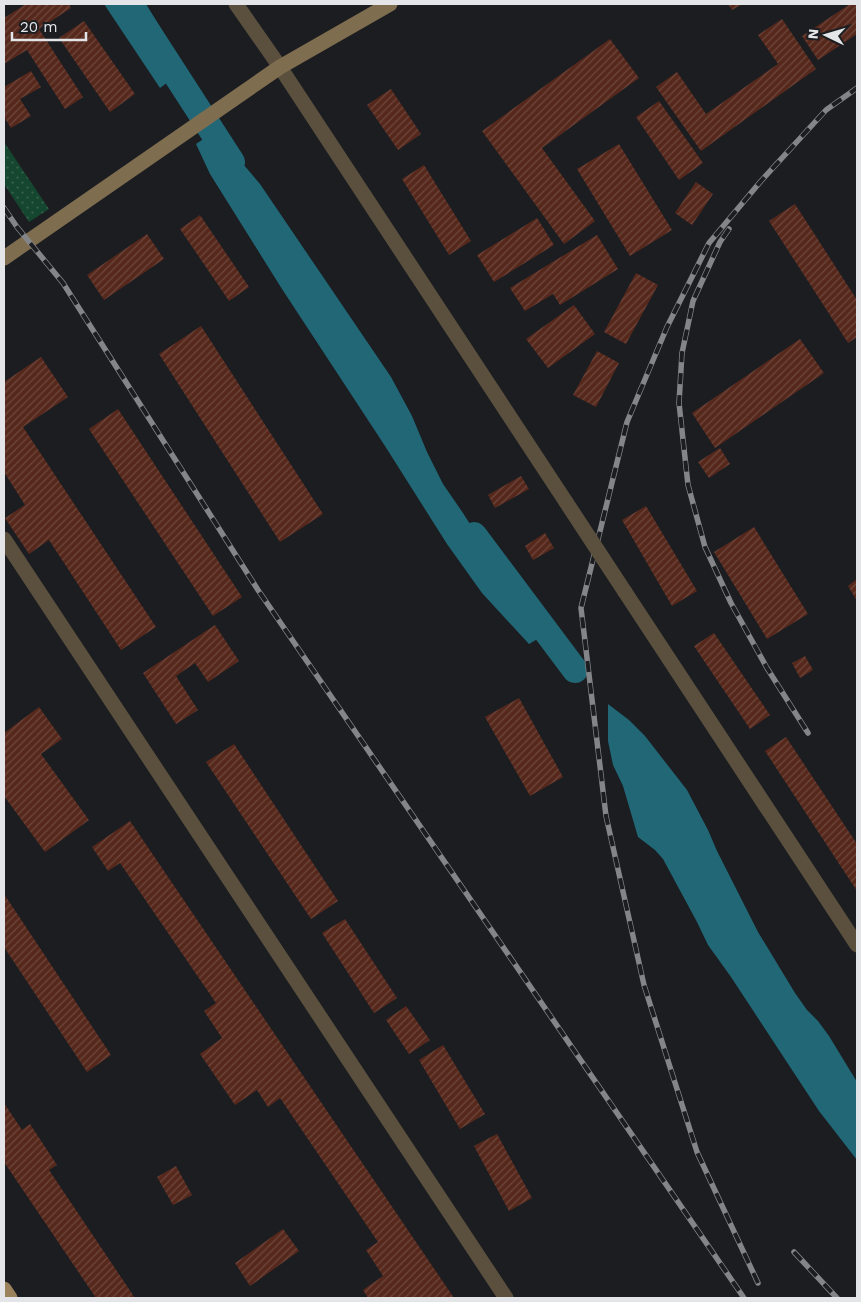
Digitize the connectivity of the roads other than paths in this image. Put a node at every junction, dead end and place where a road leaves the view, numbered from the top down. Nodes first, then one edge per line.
1 (236, 4) edge
2 (390, 4) edge
3 (280, 67) junction
4 (4, 258) edge
5 (4, 539) edge
6 (857, 945) edge
7 (4, 1289) edge
8 (10, 1298) edge
9 (506, 1298) edge

1 - 3 street
2 - 3 street
3 - 4 street
3 - 6 street, bridge
5 - 9 street
7 - 8 main road

